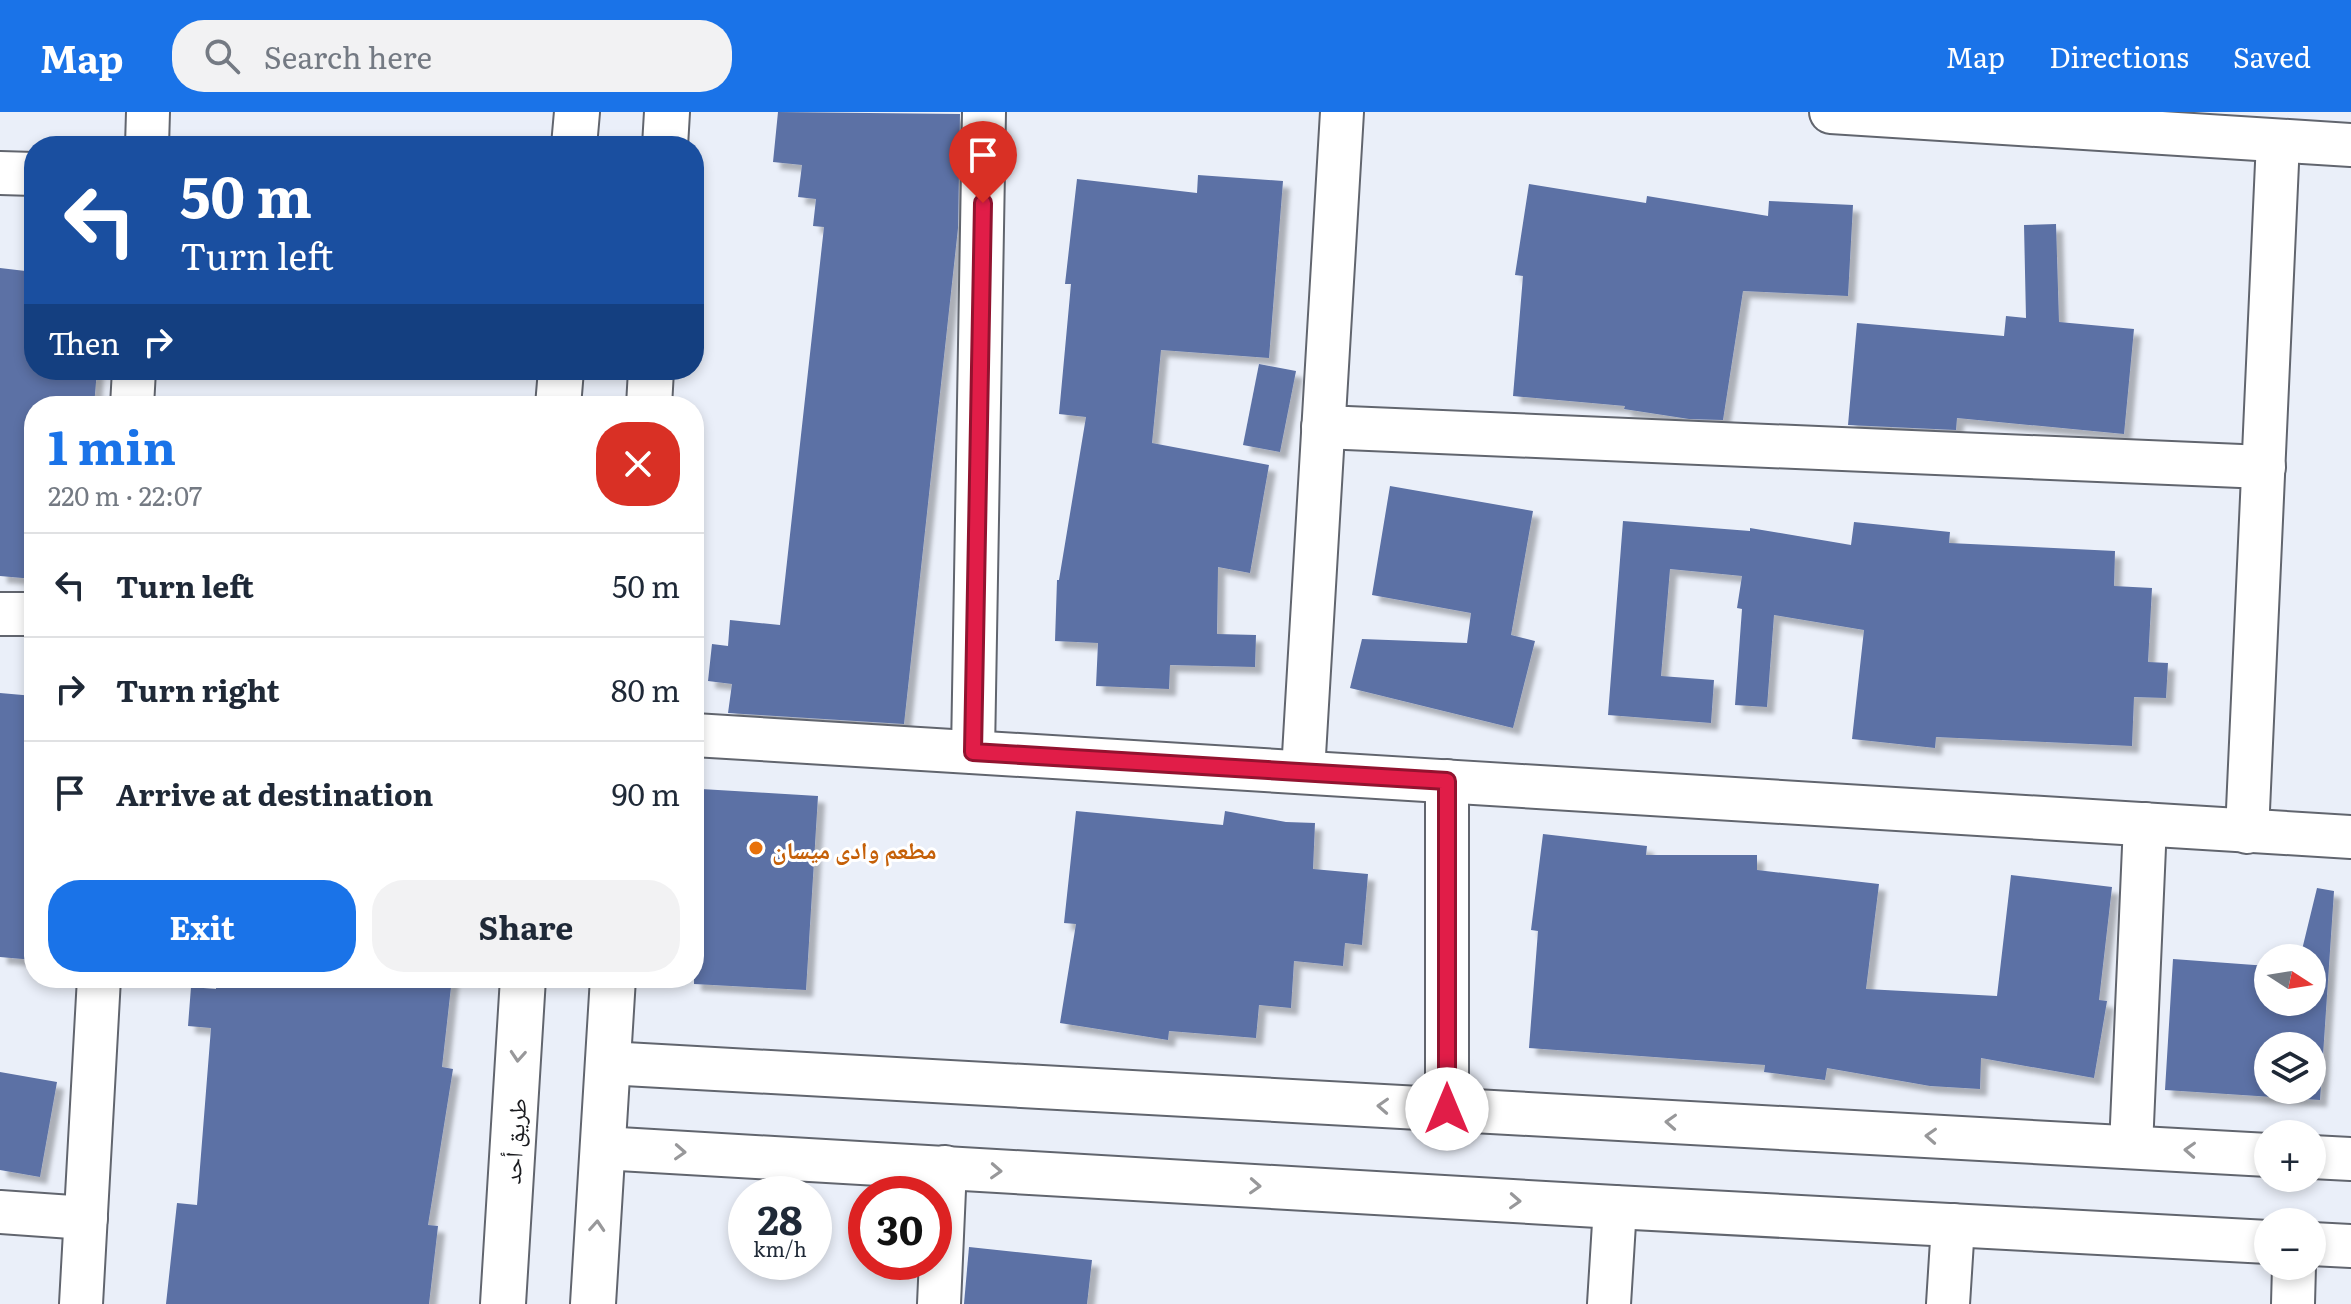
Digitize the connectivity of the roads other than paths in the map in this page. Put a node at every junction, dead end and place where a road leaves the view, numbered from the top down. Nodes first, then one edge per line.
1 (148, 112) edge
2 (577, 112) edge
3 (667, 112) edge
4 (984, 112) edge
5 (1342, 112) edge
6 (1831, 112) edge
7 (147, 136) edge
8 (575, 136) edge
9 (666, 136) edge
10 (2278, 141) junction
11 (2351, 145) edge
12 (0, 173) edge
13 (24, 174) edge
14 (1323, 427) junction
15 (2264, 467) junction
16 (0, 614) edge
17 (24, 614) edge
18 (704, 736) edge
19 (973, 752) junction
20 (1303, 772) junction
21 (1447, 781) junction
22 (2145, 824) junction
23 (2247, 832) junction
24 (2351, 837) edge
25 (98, 988) edge
26 (522, 988) edge
27 (612, 988) edge
28 (607, 1063) junction
29 (1447, 1109) junction
30 (2131, 1147) junction
31 (602, 1148) junction
32 (2254, 1154) edge
33 (2326, 1158) edge
34 (2351, 1159) edge
35 (945, 1167) junction
36 (1615, 1207) junction
37 (0, 1212) edge
38 (86, 1218) junction
39 (1953, 1225) junction
40 (2254, 1241) edge
41 (2326, 1245) edge
42 (2351, 1246) edge
43 (2294, 1280) edge
44 (81, 1304) edge
45 (503, 1304) edge
46 (593, 1304) edge
47 (939, 1304) edge
48 (1609, 1304) edge
49 (1948, 1304) edge
50 (2293, 1304) edge

1 - 7 street
2 - 8 main road
3 - 9 main road
4 - 19 street
5 - 14 street
6 - 10 street
10 - 11 street
10 - 15 street
12 - 13 street
14 - 15 street
14 - 20 street
15 - 23 street
16 - 17 street
18 - 19 street
19 - 20 street
20 - 21 street
21 - 22 street
21 - 29 street
22 - 23 street
22 - 30 street
23 - 24 street
25 - 38 street
26 -> 45 main road, طريق أحد
27 - 28 main road
29 -> 28 street
28 - 31 main road
30 -> 29 street
32 -> 30 street
31 -> 35 street
46 -> 31 main road
33 - 34 street
35 -> 36 street
35 - 47 street
36 - 39 street
36 - 48 street
37 - 38 street
38 - 44 street
39 - 40 street
39 - 49 street
41 - 42 street
43 - 50 street

